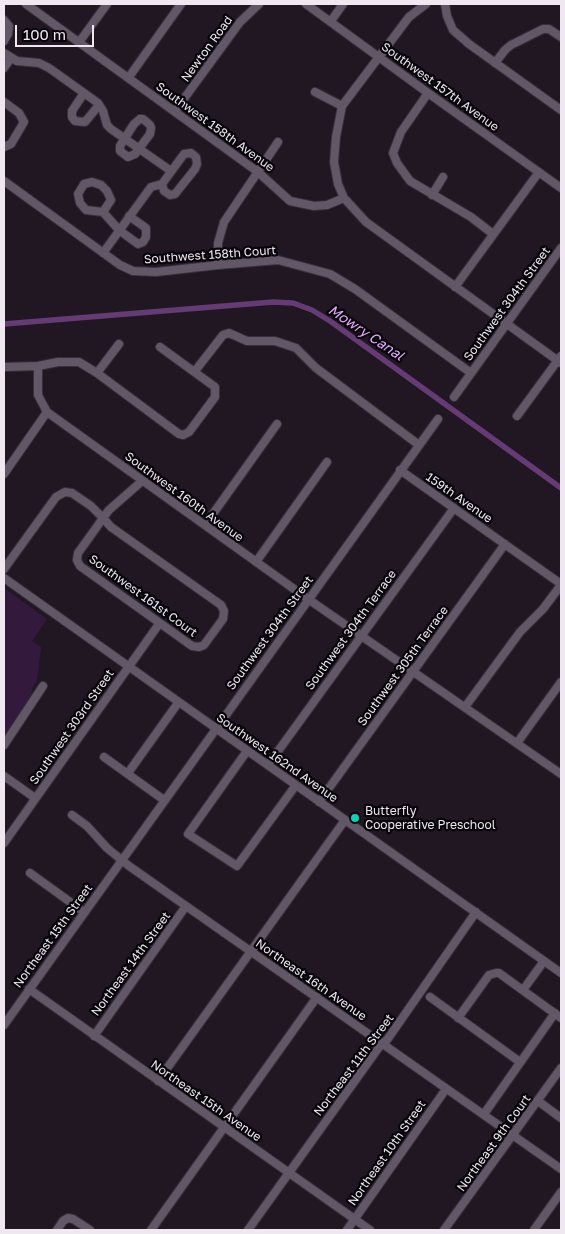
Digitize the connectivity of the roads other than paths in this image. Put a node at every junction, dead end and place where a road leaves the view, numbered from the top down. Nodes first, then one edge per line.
1 (29, 4) edge
2 (107, 4) edge
3 (181, 4) edge
4 (259, 4) edge
5 (306, 4) edge
6 (343, 4) edge
7 (426, 4) edge
8 (446, 4) edge
9 (4, 20) edge
10 (331, 21) junction
11 (561, 37) edge
12 (4, 41) edge
13 (80, 41) junction
14 (4, 53) edge
15 (11, 58) junction
16 (379, 58) junction
17 (495, 63) junction
18 (4, 68) edge
19 (129, 77) junction
20 (315, 92) dead end
21 (84, 93) junction
22 (428, 93) junction
23 (99, 105) junction
24 (5, 106) edge
25 (342, 106) junction
26 (561, 110) edge
27 (174, 111) junction
28 (124, 138) junction
29 (278, 142) dead end
30 (4, 147) edge
31 (139, 149) junction
32 (171, 171) junction
33 (258, 172) junction
34 (539, 172) junction
35 (443, 177) dead end
36 (4, 181) edge
37 (162, 184) junction
38 (561, 188) edge
39 (432, 195) junction
40 (344, 198) junction
41 (103, 212) junction
42 (129, 216) junction
43 (119, 230) junction
44 (493, 234) junction
45 (561, 248) edge
46 (103, 252) junction
47 (218, 264) junction
48 (455, 287) junction
49 (506, 324) junction
50 (119, 344) dead end
51 (160, 347) dead end
52 (560, 360) edge
53 (38, 366) junction
54 (4, 367) edge
55 (196, 371) junction
56 (97, 373) junction
57 (471, 373) junction
58 (454, 397) dead end
59 (48, 412) junction
60 (517, 416) dead end
61 (438, 419) dead end
62 (277, 424) dead end
63 (419, 444) junction
64 (327, 462) dead end
65 (400, 470) junction
66 (4, 474) edge
67 (142, 481) junction
68 (454, 508) junction
69 (103, 518) junction
70 (205, 526) junction
71 (505, 544) junction
72 (256, 562) junction
73 (4, 569) edge
74 (4, 578) edge
75 (561, 585) edge
76 (308, 599) junction
77 (159, 624) junction
78 (361, 635) junction
79 (128, 667) junction
80 (413, 672) junction
81 (561, 682) edge
82 (43, 686) dead end
83 (178, 703) junction
84 (465, 707) junction
85 (215, 729) junction
86 (517, 743) junction
87 (4, 745) edge
88 (247, 751) junction
89 (104, 757) dead end
90 (268, 765) junction
91 (128, 774) junction
92 (561, 774) edge
93 (4, 776) edge
94 (296, 785) junction
95 (35, 798) junction
96 (164, 800) junction
97 (319, 802) junction
98 (72, 815) dead end
99 (345, 820) junction
100 (4, 843) edge
101 (122, 860) junction
102 (30, 873) dead end
103 (186, 906) junction
104 (84, 912) junction
105 (476, 912) junction
106 (252, 952) junction
107 (544, 960) junction
108 (561, 973) edge
109 (29, 989) junction
110 (523, 990) junction
111 (317, 998) junction
112 (430, 998) dead end
113 (558, 1015) edge
114 (458, 1018) junction
115 (4, 1025) edge
116 (94, 1036) junction
117 (382, 1043) junction
118 (520, 1062) junction
119 (560, 1073) edge
120 (158, 1081) junction
121 (446, 1089) junction
122 (538, 1101) junction
123 (484, 1114) junction
124 (561, 1118) edge
125 (225, 1127) junction
126 (513, 1134) junction
127 (561, 1169) edge
128 (288, 1173) junction
129 (561, 1192) edge
130 (355, 1219) junction
131 (56, 1230) edge
132 (90, 1230) edge
133 (151, 1230) edge
134 (248, 1230) edge
135 (347, 1230) edge
136 (370, 1230) edge
137 (444, 1230) edge
138 (534, 1230) edge

1 - 13 street, Southwest 158th Avenue
2 - 13 street
3 - 19 street
4 - 27 street, Newton Road
5 - 10 street, Southwest 157th Avenue
6 - 10 street
7 - 16 street
8 - 17 street
9 - 12 street
10 - 16 street, Southwest 157th Avenue
11 - 17 street
13 - 19 street, Southwest 158th Avenue
14 - 15 street
15 - 18 street
15 - 21 street
16 - 22 street, Southwest 157th Avenue
16 - 25 street
17 - 26 street
19 - 27 street, Southwest 158th Avenue
20 - 25 street
21 - 23 street
21 - 23 street
22 - 34 street, Southwest 157th Avenue
22 - 39 street
23 - 28 street
24 - 30 street
25 - 40 street
27 - 33 street, Southwest 158th Avenue
28 - 31 street
28 - 31 street
28 - 31 street
29 - 33 street
31 - 32 street
32 - 37 street
32 - 37 street
33 - 40 street, Southwest 158th Avenue
33 - 47 street
34 - 38 street, Southwest 157th Avenue
34 - 44 street
35 - 39 street
36 - 46 street, Southwest 158th Court
37 - 42 street
39 - 44 street
40 - 48 street
41 - 41 street
41 - 43 street
42 - 43 street
42 - 43 street
43 - 46 street
44 - 48 street
45 - 49 street, Southwest 304th Street
46 - 47 street, Southwest 158th Court
47 - 57 street, Southwest 158th Court
48 - 49 street
49 - 52 street
49 - 57 street, Southwest 304th Street
50 - 56 street
51 - 55 street
52 - 60 street
53 - 54 street
53 - 56 street
53 - 59 street
55 - 56 street
55 - 63 street
57 - 58 street, Southwest 304th Street
59 - 66 street
59 - 67 street, Southwest 160th Avenue
61 - 63 street, Southwest 304th Street
62 - 70 street
63 - 65 street, Southwest 304th Street
64 - 72 street
65 - 68 street, 159th Avenue
65 - 76 street, Southwest 304th Street
67 - 69 street
67 - 70 street, Southwest 160th Avenue
68 - 71 street, 159th Avenue
68 - 78 street, Southwest 304th Terrace
69 - 73 street
69 - 77 street, Southwest 161st Court
69 - 77 street, Southwest 161st Court
70 - 72 street, Southwest 160th Avenue
71 - 75 street, 159th Avenue
71 - 80 street, Southwest 305th Terrace
72 - 76 street, Southwest 160th Avenue
74 - 79 street, Southwest 162nd Avenue
75 - 84 street
76 - 78 street, Southwest 160th Avenue
76 - 85 street, Southwest 304th Street
77 - 79 street, Southwest 303rd Street
78 - 80 street, Southwest 160th Avenue
78 - 90 street, Southwest 304th Terrace
79 - 83 street, Southwest 162nd Avenue
79 - 95 street, Southwest 303rd Street
80 - 84 street
80 - 97 street, Southwest 305th Terrace
81 - 86 street
82 - 87 street
83 - 85 street, Southwest 162nd Avenue
83 - 91 street
84 - 86 street
85 - 88 street, Southwest 162nd Avenue
85 - 96 street, Southwest 304th Street
86 - 92 street
88 - 90 street, Southwest 162nd Avenue
88 - 94 street
89 - 91 street
90 - 94 street, Southwest 162nd Avenue
91 - 96 street
93 - 95 street
94 - 97 street, Southwest 162nd Avenue
95 - 100 street, Southwest 303rd Street
96 - 101 street, Southwest 304th Street
97 - 99 street, Southwest 162nd Avenue
98 - 101 street, Northeast 16th Avenue
99 - 105 street, Southwest 162nd Avenue
99 - 106 street
101 - 103 street, Northeast 16th Avenue
101 - 104 street, Northeast 15th Street
102 - 104 street
103 - 106 street, Northeast 16th Avenue
103 - 116 street, Northeast 14th Street
104 - 109 street, Northeast 15th Street
105 - 107 street, Southwest 162nd Avenue
105 - 117 street, Northeast 11th Street
106 - 111 street, Northeast 16th Avenue
106 - 120 street
107 - 108 street, Southwest 162nd Avenue
107 - 110 street
109 - 115 street, Northeast 15th Street
109 - 116 street, Northeast 15th Avenue
110 - 113 street
110 - 114 street
111 - 117 street, Northeast 16th Avenue
111 - 125 street
112 - 114 street
113 - 118 street
114 - 118 street
116 - 120 street, Northeast 15th Avenue
117 - 121 street, Northeast 16th Avenue
117 - 128 street, Northeast 11th Street
118 - 123 street
119 - 122 street, Northeast 9th Court
120 - 125 street, Northeast 15th Avenue
121 - 123 street, Northeast 16th Avenue
121 - 130 street, Northeast 10th Street
122 - 124 street
122 - 126 street, Northeast 9th Court
123 - 126 street, Northeast 16th Avenue
125 - 128 street, Northeast 15th Avenue
125 - 133 street
126 - 127 street, Northeast 16th Avenue
126 - 137 street, Northeast 9th Court
128 - 130 street, Northeast 15th Avenue
128 - 134 street, Northeast 11th Street
129 - 138 street
130 - 135 street, Northeast 10th Street
130 - 136 street, Northeast 15th Avenue
131 - 132 street

